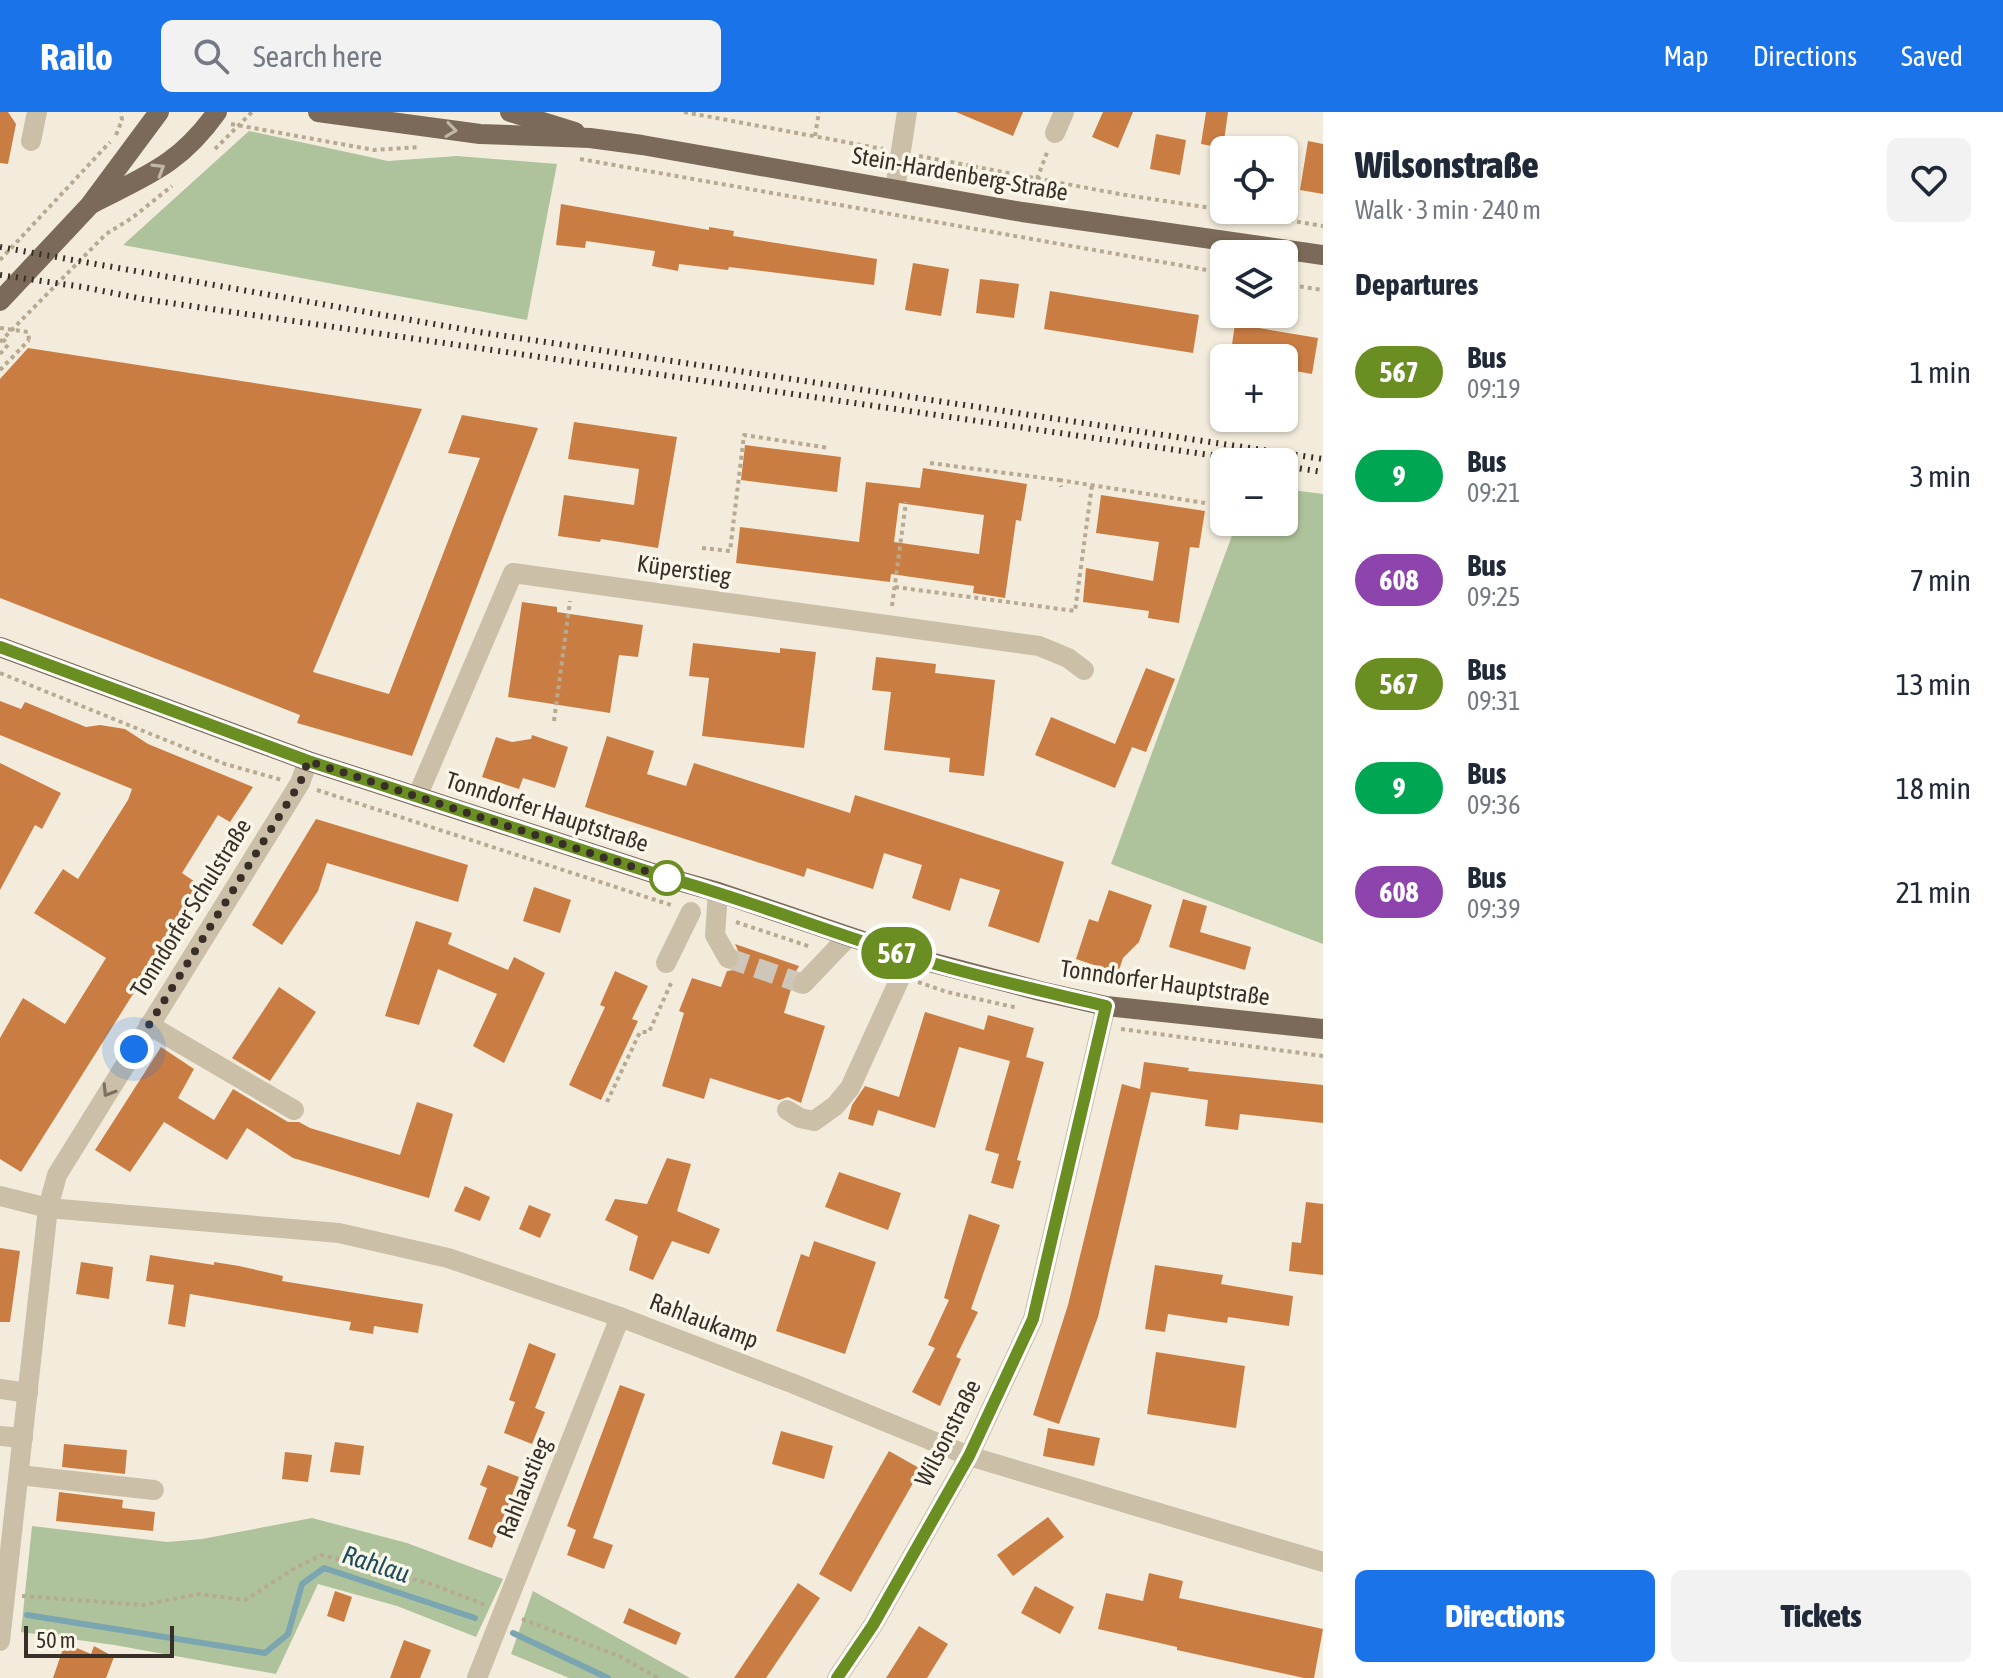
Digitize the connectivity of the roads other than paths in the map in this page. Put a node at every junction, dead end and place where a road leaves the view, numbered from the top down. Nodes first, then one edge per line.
1 (37, 112) edge
2 (159, 112) edge
3 (217, 112) edge
4 (318, 112) edge
5 (510, 112) edge
6 (907, 112) edge
7 (1064, 112) edge
8 (1055, 133) road end
9 (590, 138) junction
10 (31, 141) dead end
11 (895, 189) junction
12 (90, 205) junction
13 (1323, 255) edge
14 (0, 301) edge
15 (0, 647) edge
16 (1084, 670) dead end
17 (308, 761) junction
18 (417, 797) junction
19 (718, 892) junction
20 (691, 912) dead end
21 (848, 937) junction
22 (907, 956) junction
23 (728, 958) dead end
24 (670, 971) road end
25 (803, 984) dead end
26 (1106, 1006) junction
27 (149, 1025) junction
28 (1323, 1029) edge
29 (294, 1110) dead end
30 (787, 1110) dead end
31 (0, 1196) edge
32 (48, 1208) junction
33 (620, 1317) junction
34 (0, 1389) edge
35 (28, 1393) junction
36 (0, 1436) edge
37 (23, 1438) junction
38 (969, 1456) junction
39 (19, 1475) junction
40 (154, 1490) dead end
41 (1323, 1562) edge
42 (0, 1641) edge
43 (477, 1678) edge
44 (837, 1678) edge

1 - 10 street
2 - 12 main road
12 -> 3 main road
4 -> 9 main road, Stein-Hardenberg-Straße
5 - 9 main road, Stein-Hardenberg-Straße
6 - 11 street
7 - 8 street
9 - 11 main road, Stein-Hardenberg-Straße
11 - 13 main road, Stein-Hardenberg-Straße
12 - 14 main road
15 - 17 main road, Tonndorfer Hauptstraße
16 - 18 street, Küperstieg
17 - 18 main road, Tonndorfer Hauptstraße
17 - 27 street, Tonndorfer Schulstraße
18 - 19 main road, Tonndorfer Hauptstraße
19 - 21 main road, Tonndorfer Hauptstraße
19 - 23 street
20 - 24 street
21 - 22 main road, Tonndorfer Hauptstraße
21 - 25 street
22 - 26 main road, Tonndorfer Hauptstraße
22 - 30 street
26 - 28 main road, Tonndorfer Hauptstraße
26 - 38 street, Wilsonstraße
27 - 29 street
27 -> 32 street, Tonndorfer Schulstraße
31 - 32 street, Rahlaukamp
32 - 33 street, Rahlaukamp
32 - 35 street, Tonndorfer Schulstraße
33 - 38 street, Rahlaukamp
33 - 43 street, Rahlaustieg
34 - 35 street
35 - 37 street, Tonndorfer Schulstraße
36 - 37 street
37 - 39 street, Tonndorfer Schulstraße
38 - 41 street, Rahlaukamp
38 - 44 street, Wilsonstraße
39 - 40 street
39 - 42 street, Tonndorfer Schulstraße

